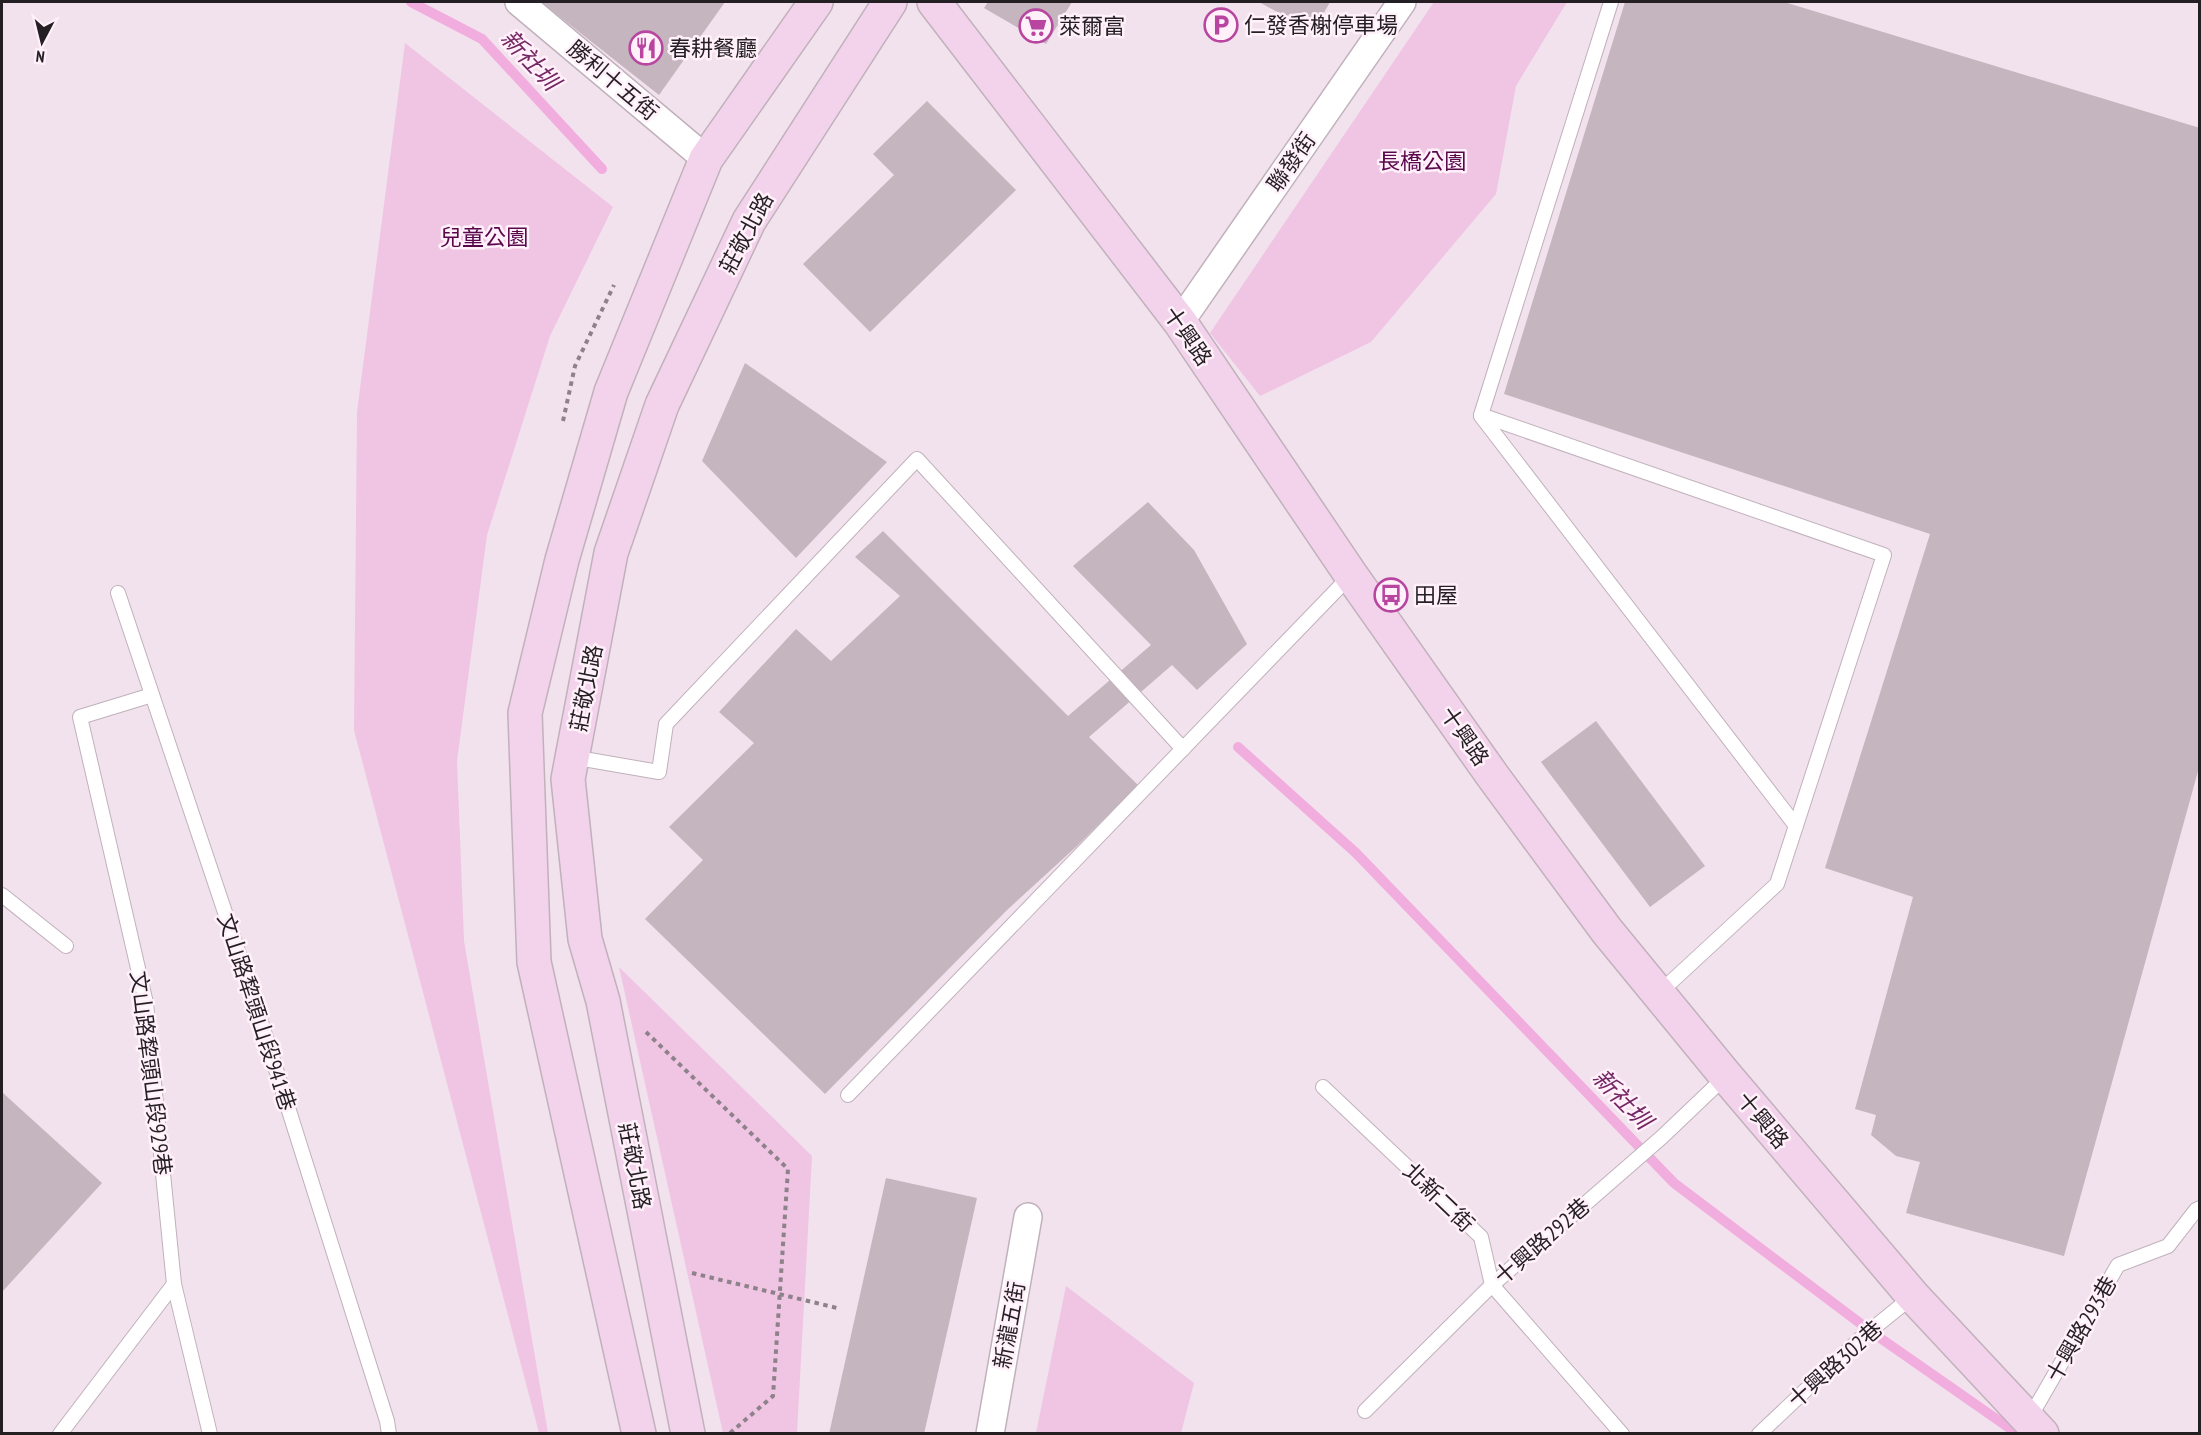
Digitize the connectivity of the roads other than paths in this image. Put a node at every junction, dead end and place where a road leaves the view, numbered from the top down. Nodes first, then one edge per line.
1 (519, 2) edge
2 (816, 2) edge
3 (890, 2) edge
4 (934, 2) edge
5 (1402, 2) edge
6 (1611, 2) edge
7 (706, 159) junction
8 (1180, 322) junction
9 (1480, 416) junction
10 (1351, 575) junction
11 (117, 593) dead end
12 (152, 695) junction
13 (1183, 749) junction
14 (573, 757) junction
15 (1796, 826) junction
16 (2, 895) edge
17 (66, 946) dead end
18 (1658, 994) junction
19 (1726, 1076) junction
20 (1323, 1087) dead end
21 (848, 1095) dead end
22 (2199, 1208) edge
23 (1028, 1217) dead end
24 (174, 1284) junction
25 (1492, 1285) junction
26 (1901, 1305) junction
27 (1365, 1412) dead end
28 (2036, 1426) edge
29 (60, 1434) edge
30 (210, 1434) edge
31 (388, 1434) edge
32 (639, 1434) edge
33 (688, 1434) edge
34 (990, 1434) edge
35 (1622, 1434) edge
36 (1759, 1434) edge

1 - 7 street, 勝利十五街
2 - 7 street
3 - 14 street, 莊敬北路
4 - 8 street, 十興路
5 - 8 street, 聯發街
6 - 9 lane
7 - 32 street
8 - 10 street, 十興路
9 - 15 lane
9 - 15 lane
10 - 13 lane
10 - 18 street, 十興路
11 - 12 lane, 文山路犂頭山段941巷
12 - 24 lane, 文山路犂頭山段929巷
12 - 31 lane, 文山路犂頭山段941巷
13 - 14 lane
13 - 21 lane
14 - 33 street, 莊敬北路
15 - 18 lane
16 - 17 lane
18 - 19 street, 十興路
19 - 25 lane, 十興路292巷
19 - 26 street, 十興路
20 - 25 lane, 北新二街
22 - 28 lane, 十興路293巷
23 - 34 street, 新瀧五街
24 - 29 lane
24 - 30 lane, 文山路犂頭山段929巷
25 - 27 lane, 十興路292巷
25 - 35 lane, 北新二街
26 - 28 street, 十興路
26 - 36 lane, 十興路302巷

